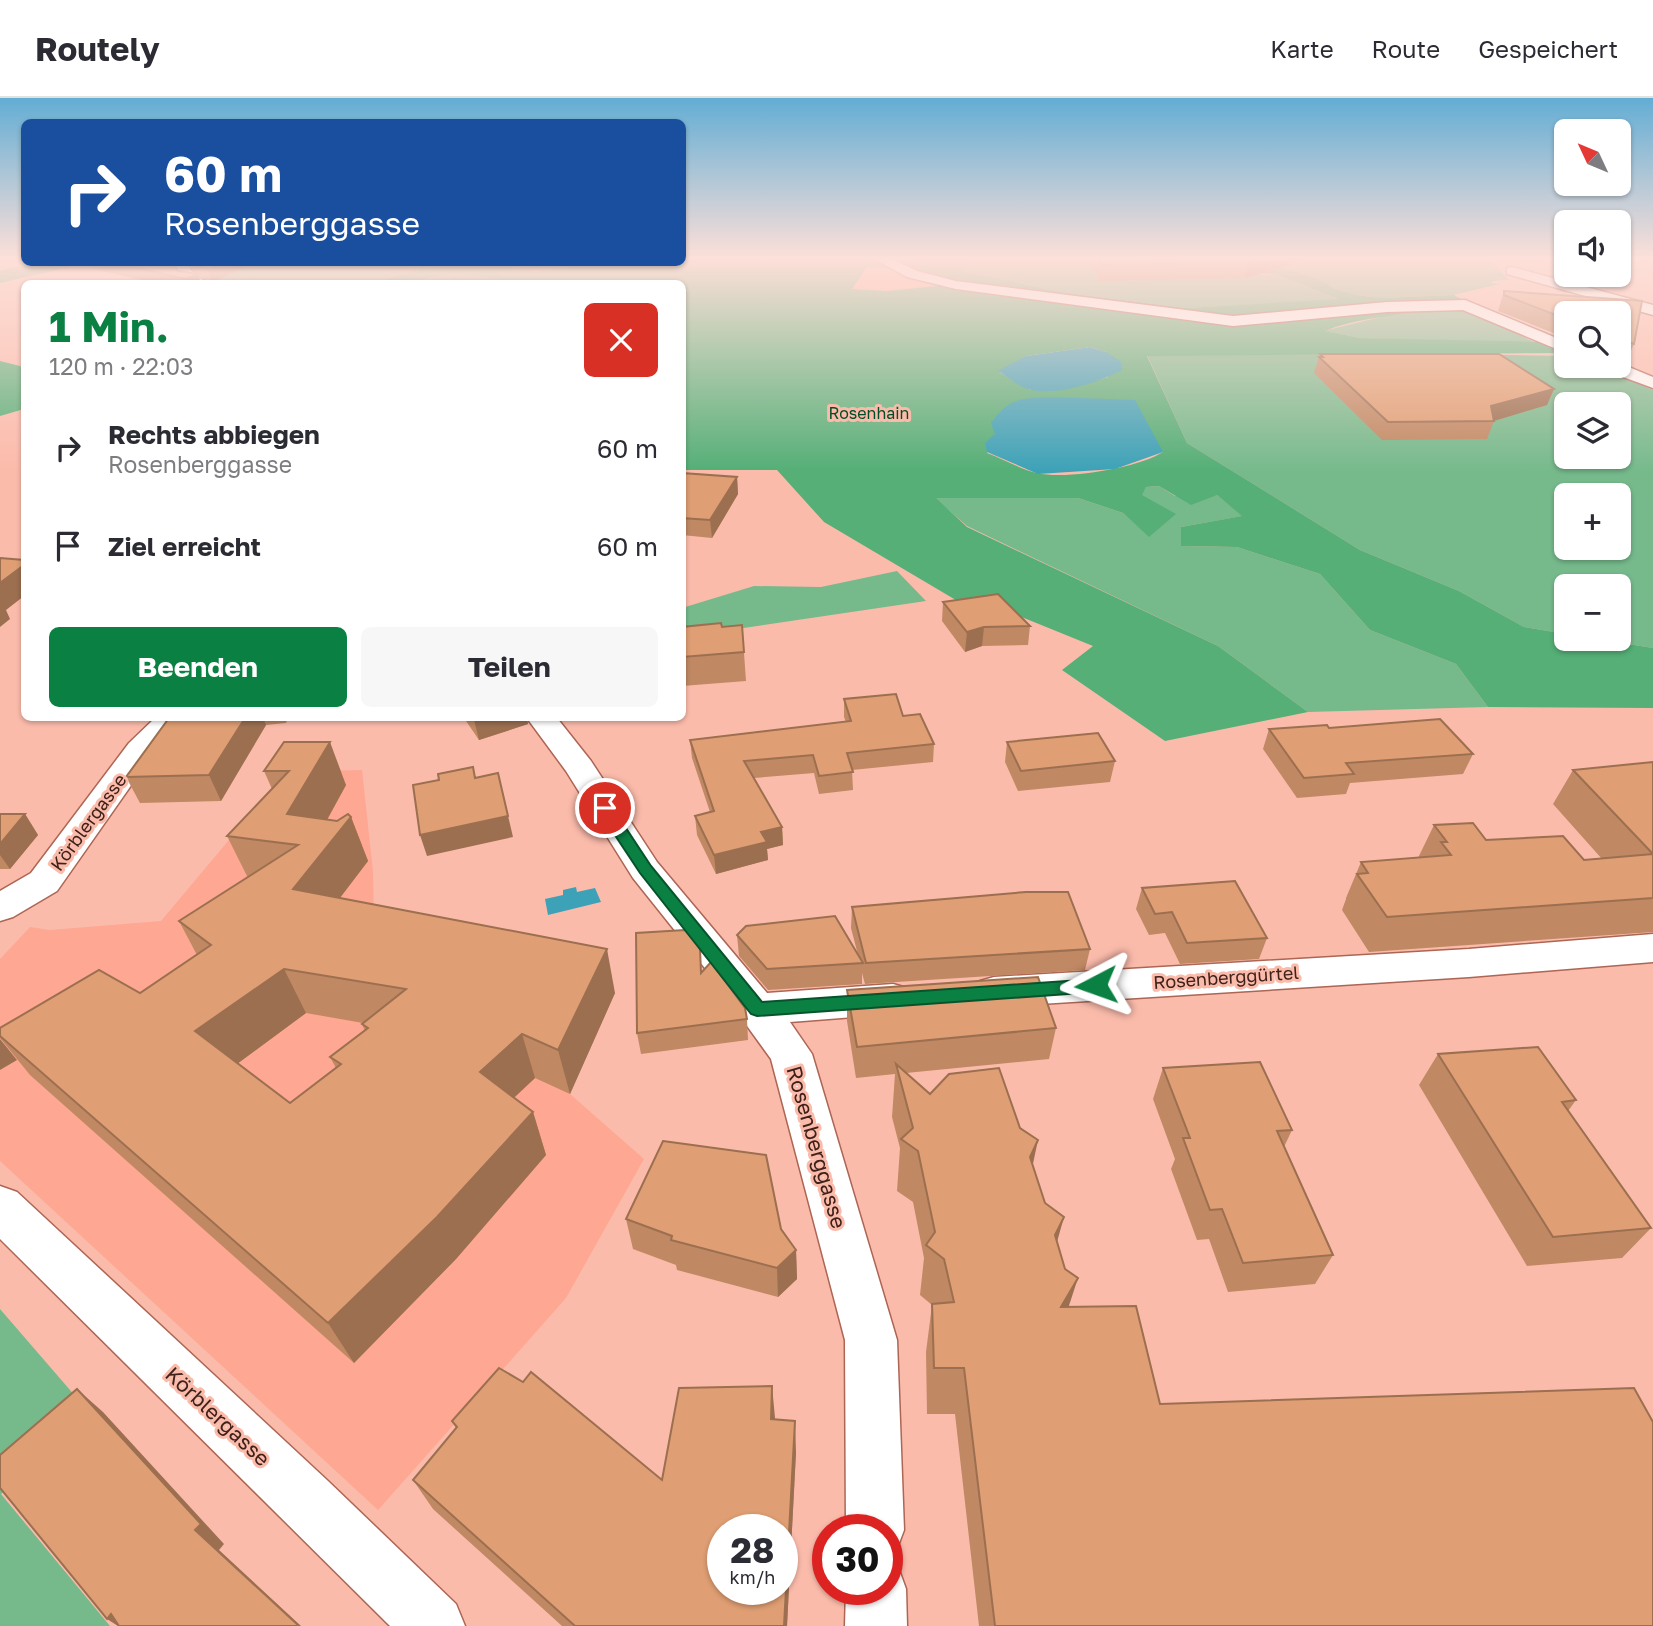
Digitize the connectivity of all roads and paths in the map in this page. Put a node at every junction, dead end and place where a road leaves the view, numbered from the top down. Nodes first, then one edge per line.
1 (1527, 328) edge
2 (1554, 342) edge
3 (1631, 374) edge
4 (1653, 383) edge
5 (544, 721) edge
6 (165, 725) edge
7 (0, 908) edge
8 (1653, 948) edge
9 (757, 1009) junction
10 (0, 1207) edge
11 (875, 1514) edge
12 (876, 1605) edge
13 (434, 1626) edge
14 (876, 1626) edge

1 - 2 street
3 - 4 street
5 - 9 street, Rosenberggasse
6 - 7 street, Körblergasse
8 - 9 street, Rosenberggürtel
9 - 11 street, Rosenberggasse
10 - 13 street, Körblergasse
12 - 14 street

